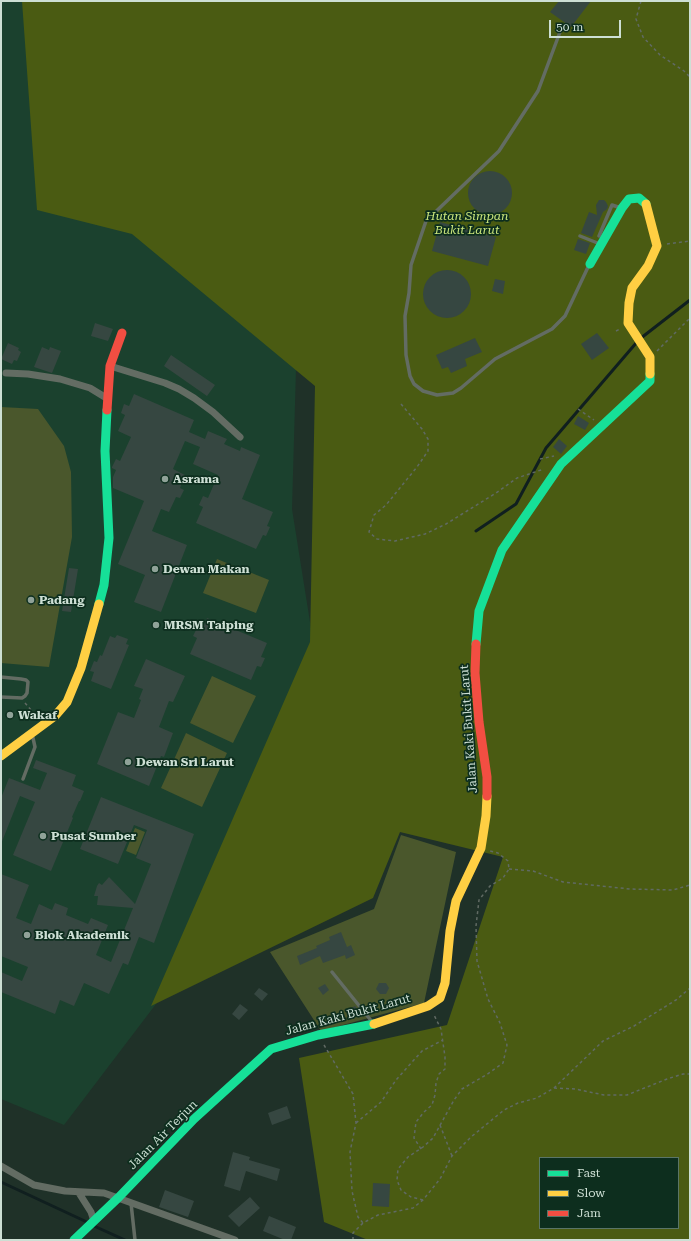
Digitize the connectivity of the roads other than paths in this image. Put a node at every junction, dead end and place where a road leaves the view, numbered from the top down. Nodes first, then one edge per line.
1 (560, 32) dead end
2 (580, 236) dead end
3 (600, 240) junction
4 (590, 264) joint
5 (122, 333) dead end
6 (110, 366) junction
7 (6, 373) dead end
8 (108, 399) junction
9 (240, 437) dead end
10 (1, 677) edge
11 (1, 697) edge
12 (27, 736) junction
13 (1, 756) edge
14 (23, 779) dead end
15 (332, 972) dead end
16 (374, 1024) junction
17 (271, 1049) joint
18 (1, 1166) edge
19 (78, 1193) junction
20 (119, 1198) junction
21 (131, 1202) junction
22 (94, 1221) junction
23 (76, 1238) edge
24 (135, 1240) edge
25 (235, 1240) edge

1 - 4 lane
2 - 3 lane
3 - 4 street
3 - 16 street, Jalan Kaki Bukit Larut
5 - 6 street
6 - 8 street
6 - 9 street
7 - 8 street
8 - 12 street
10 - 11 lane
12 - 13 street
12 - 14 lane
15 - 16 lane
16 - 17 street, Jalan Kaki Bukit Larut
17 - 20 street, Jalan Air Terjun
18 - 19 street
19 - 20 street
19 - 22 street
20 - 21 street
20 - 22 street, Jalan Air Terjun
21 - 24 lane
21 - 25 street
22 - 23 street, Jalan Air Terjun

